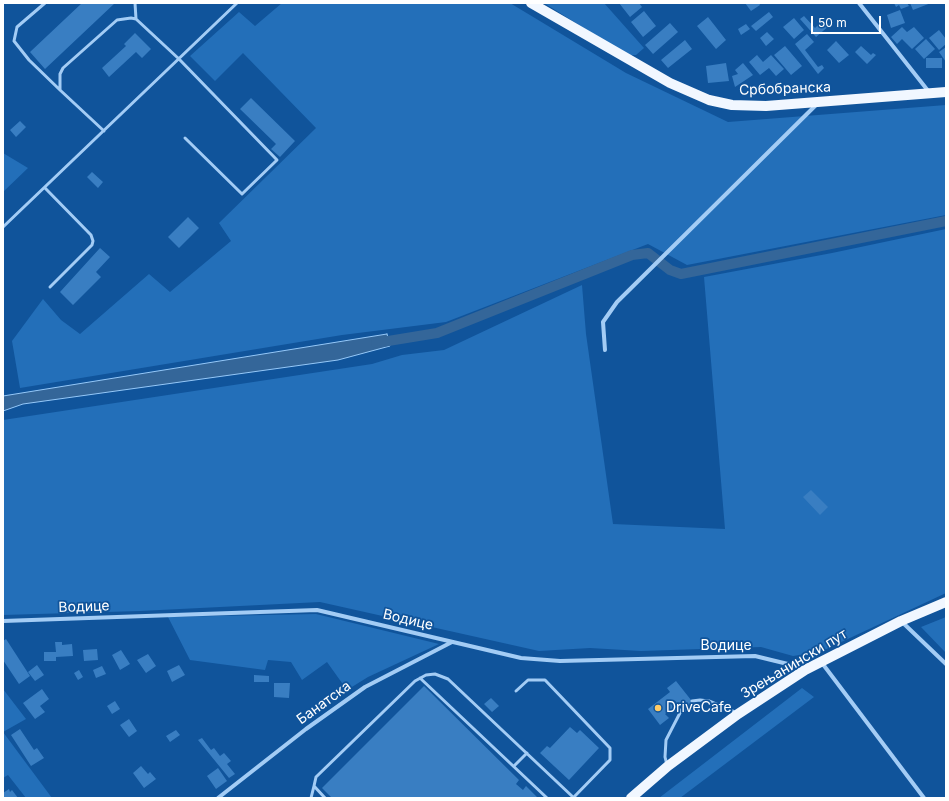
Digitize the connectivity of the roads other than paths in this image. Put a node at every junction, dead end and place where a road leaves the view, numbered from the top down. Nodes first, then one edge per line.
1 (45, 3) edge
2 (135, 3) edge
3 (237, 3) edge
4 (531, 3) edge
5 (859, 3) edge
6 (136, 19) junction
7 (179, 59) junction
8 (60, 90) junction
9 (946, 92) edge
10 (930, 94) junction
11 (818, 102) junction
12 (104, 131) junction
13 (185, 138) dead end
14 (45, 188) junction
15 (3, 227) edge
16 (50, 287) dead end
17 (605, 350) dead end
18 (946, 602) edge
19 (3, 621) edge
20 (901, 621) junction
21 (453, 642) junction
22 (821, 662) junction
23 (946, 664) edge
24 (805, 670) junction
25 (420, 678) junction
26 (516, 691) dead end
27 (692, 701) dead end
28 (682, 709) dead end
29 (738, 714) junction
30 (527, 753) junction
31 (514, 766) junction
32 (668, 766) junction
33 (314, 786) junction
34 (218, 798) edge
35 (311, 798) edge
36 (325, 798) edge
37 (547, 798) edge
38 (574, 798) edge
39 (631, 798) edge
40 (924, 798) edge

1 - 8 lane
2 - 6 lane
3 - 7 lane
4 - 11 main road, Србобранска
5 - 10 street
6 - 7 lane
6 - 8 lane
7 - 12 lane
7 - 13 lane
8 - 12 lane
9 - 10 main road, Србобранска
10 - 11 main road, Србобранска
11 - 17 street
12 - 14 lane
14 - 15 lane
14 - 16 lane
18 - 20 main road, Зрењанински пут
19 - 21 street, Водице
20 - 22 main road, Зрењанински пут
20 - 23 street
21 - 24 street, Водице
21 - 34 street, Банатска
22 - 24 main road, Зрењанински пут
22 - 40 street
24 - 29 main road, Зрењанински пут
25 - 30 lane
25 - 31 lane
25 - 33 lane
26 - 38 lane
27 - 29 lane
28 - 32 lane
29 - 32 main road, Зрењанински пут
30 - 31 lane
30 - 38 lane
31 - 37 lane
32 - 39 main road, Зрењанински пут
33 - 35 lane
33 - 36 lane

